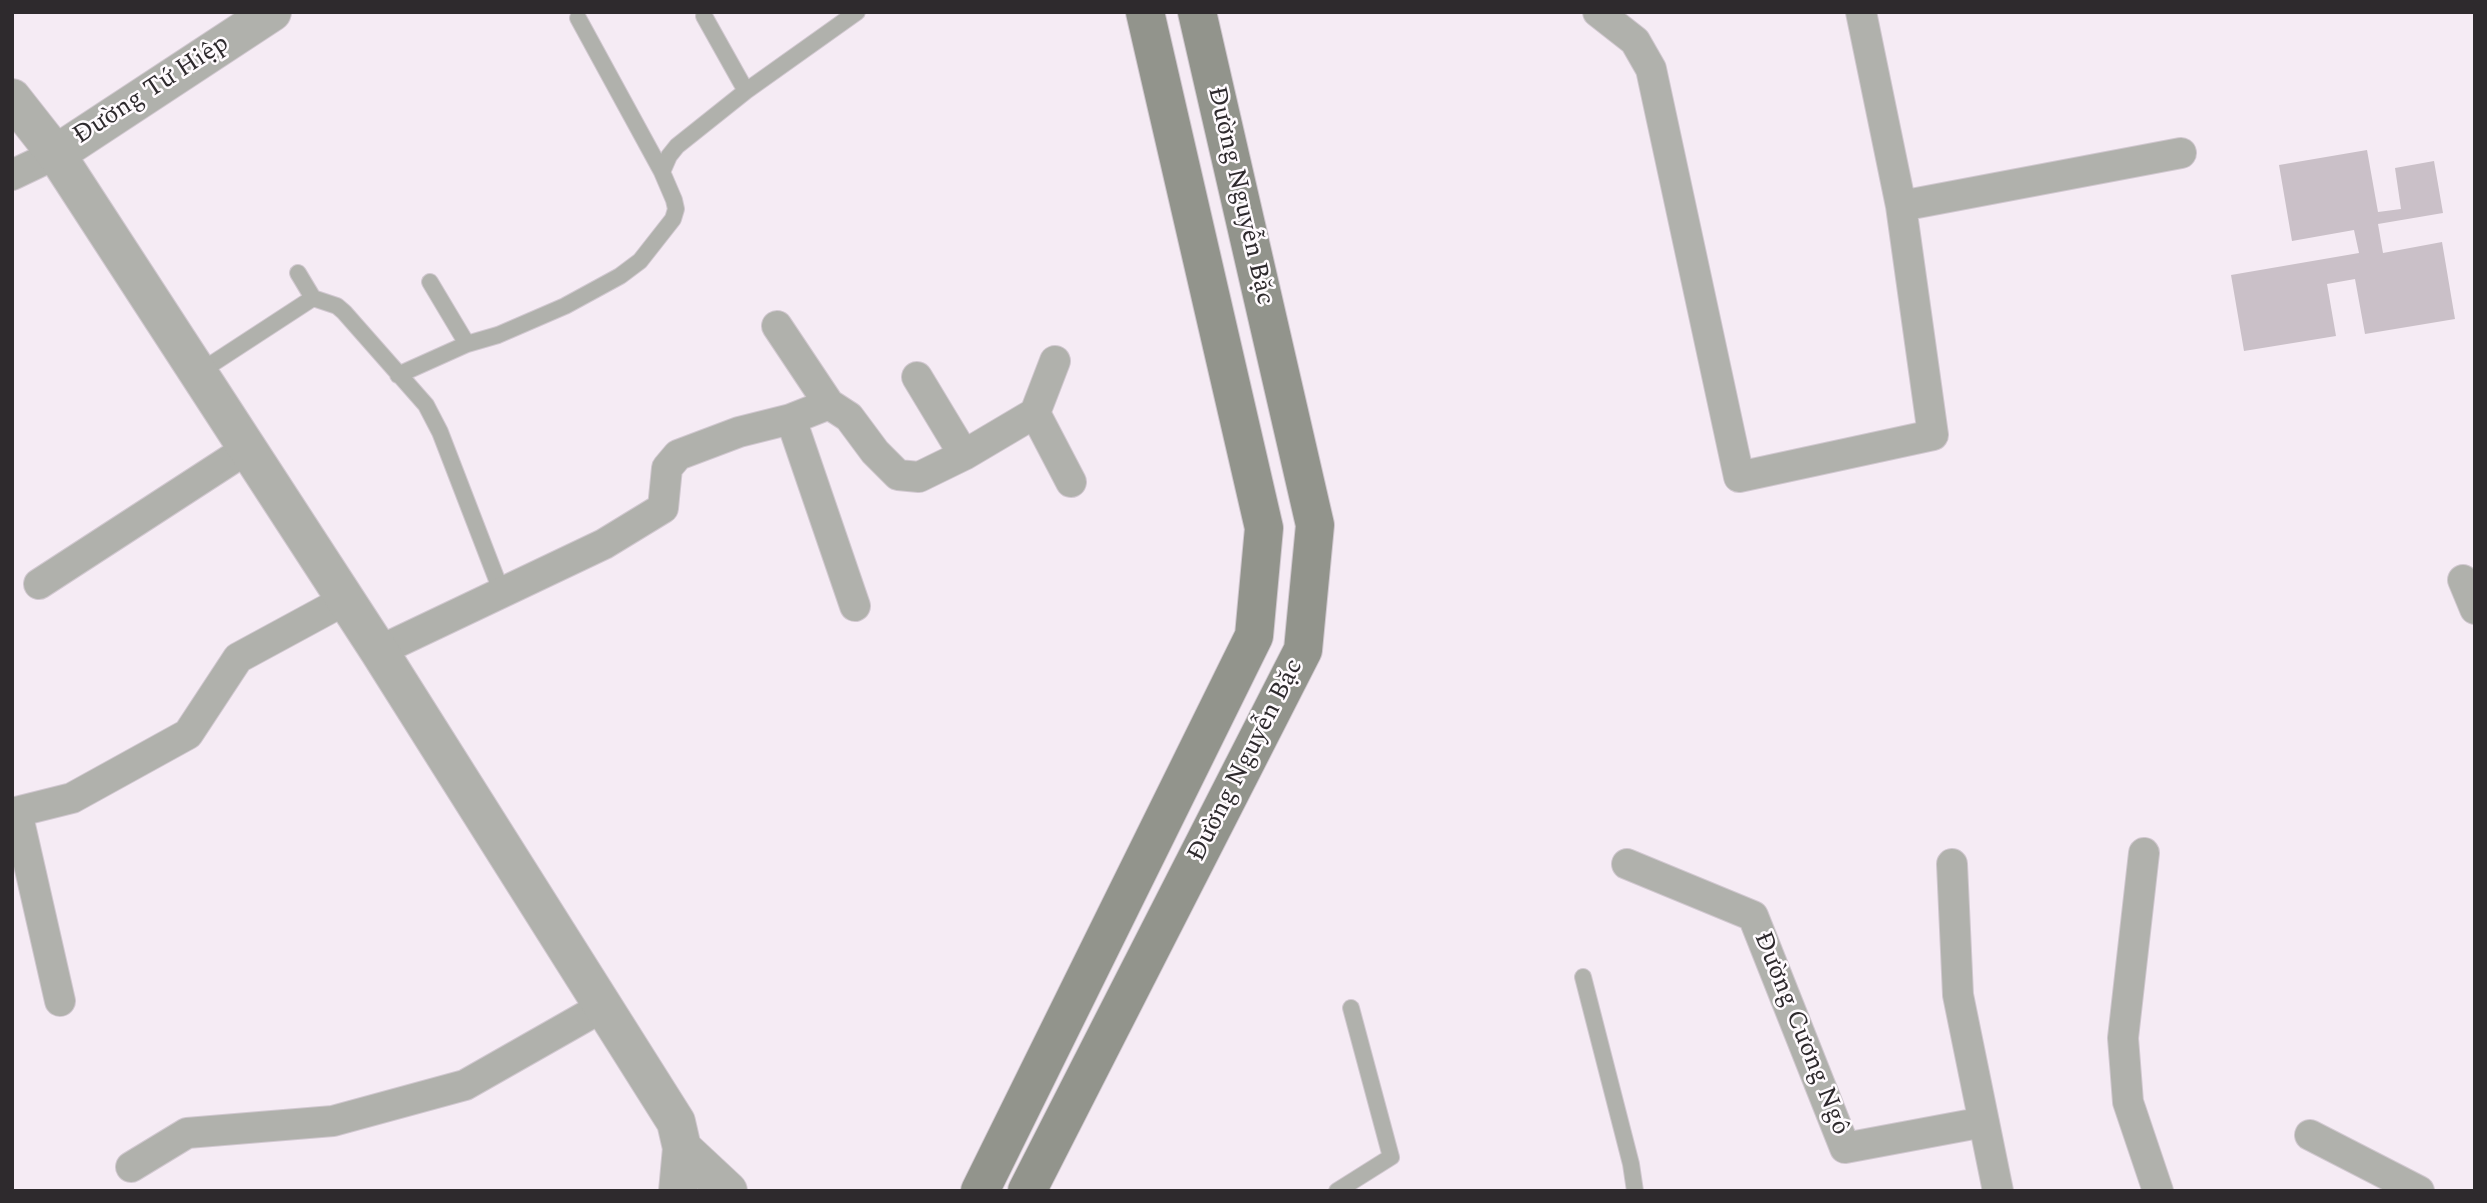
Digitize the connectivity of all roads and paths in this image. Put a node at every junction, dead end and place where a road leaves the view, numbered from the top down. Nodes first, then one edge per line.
1 (272, 12) edge
2 (858, 12) edge
3 (1145, 12) edge
4 (1197, 12) edge
5 (1598, 12) edge
6 (1861, 12) edge
7 (704, 16) dead end
8 (578, 18) dead end
9 (746, 91) junction
10 (12, 98) edge
11 (2181, 153) dead end
12 (56, 154) junction
13 (662, 172) junction
14 (12, 175) edge
15 (1901, 206) junction
16 (298, 273) dead end
17 (430, 282) dead end
18 (313, 298) junction
19 (777, 326) dead end
20 (467, 344) junction
21 (1055, 361) dead end
22 (198, 373) junction
23 (398, 375) junction
24 (918, 377) dead end
25 (829, 404) junction
26 (1035, 413) junction
27 (791, 419) junction
28 (247, 449) junction
29 (964, 456) junction
30 (1070, 482) dead end
31 (1260, 569) junction
32 (1310, 576) junction
33 (2463, 580) dead end
34 (39, 584) dead end
35 (502, 593) junction
36 (345, 600) junction
37 (855, 606) dead end
38 (2475, 609) edge
39 (379, 651) junction
40 (15, 813) edge
41 (2144, 853) dead end
42 (1627, 864) dead end
43 (1952, 864) dead end
44 (1583, 977) dead end
45 (60, 1001) dead end
46 (604, 1006) junction
47 (1351, 1008) dead end
48 (1984, 1122) junction
49 (2310, 1135) dead end
50 (682, 1148) junction
51 (131, 1167) dead end
52 (678, 1191) edge
53 (728, 1191) edge
54 (980, 1191) edge
55 (1027, 1191) edge
56 (1337, 1191) edge
57 (1635, 1191) edge
58 (1998, 1191) edge
59 (2158, 1191) edge
60 (2419, 1191) edge

1 - 12 street, Đường Tứ Hiệp
2 - 9 lane
3 - 31 main road, Đường Nguyễn Bặc
4 - 32 main road, Đường Nguyễn Bặc
5 - 15 street
6 - 15 street
7 - 9 lane
8 - 13 lane
9 - 13 lane
10 - 12 street, Đường Tứ Hiệp
11 - 15 street
12 - 14 street
12 - 22 street
13 - 20 lane
16 - 18 lane
17 - 20 lane
18 - 22 lane
18 - 23 lane
19 - 25 street
20 - 23 lane
21 - 26 street
22 - 28 street
23 - 35 lane
24 - 29 street
25 - 27 street
25 - 29 street
26 - 29 street
26 - 30 street
27 - 35 street
27 - 37 street
28 - 34 street
28 - 36 street
31 - 32 main road
31 - 54 main road, Đường Nguyễn Bặc
32 - 55 main road, Đường Nguyễn Bặc
33 - 38 street
35 - 39 street
36 - 39 street
36 - 40 street
39 - 46 street
40 - 45 street
41 - 59 street
42 - 48 street, Đường Cương Ngô
43 - 48 street
44 - 57 lane
46 - 50 street
46 - 51 street
47 - 56 lane
48 - 58 street
49 - 60 street
50 - 52 street
50 - 53 street

